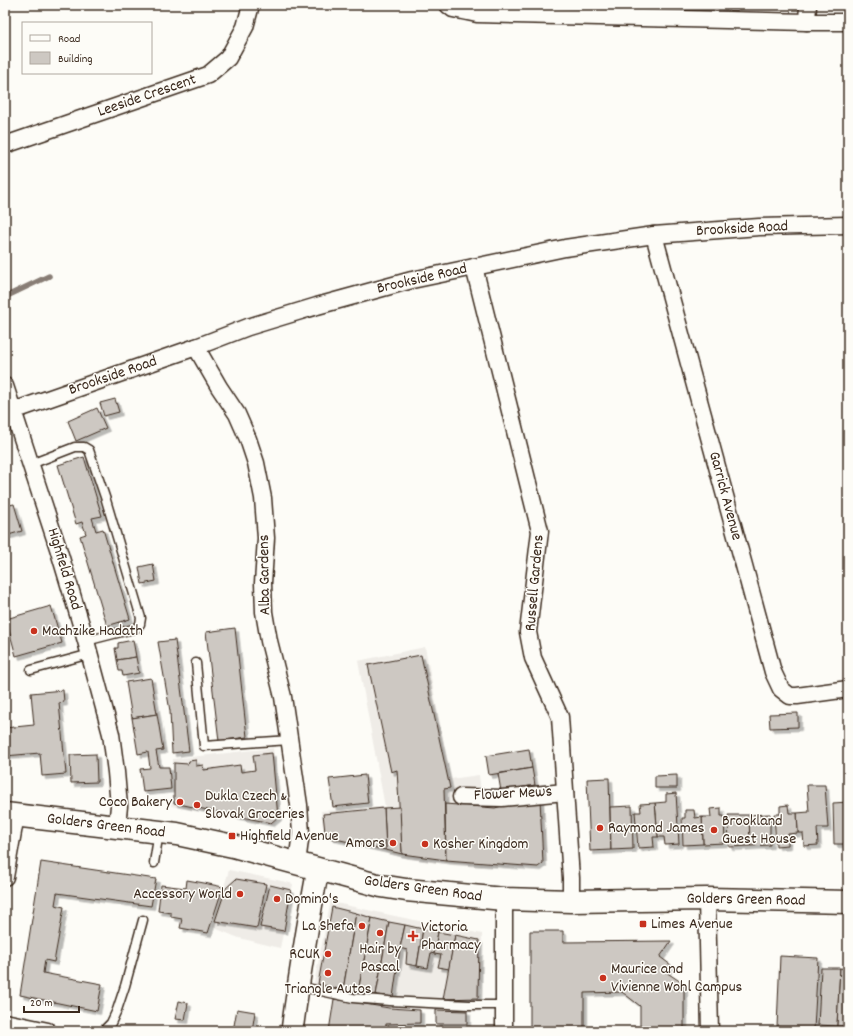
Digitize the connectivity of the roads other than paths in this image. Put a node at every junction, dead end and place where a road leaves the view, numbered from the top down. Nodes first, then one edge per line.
1 (251, 5) edge
2 (448, 5) edge
3 (808, 5) edge
4 (478, 10) edge
5 (807, 22) junction
6 (848, 22) edge
7 (5, 145) edge
8 (848, 225) edge
9 (654, 235) junction
10 (474, 267) junction
11 (196, 347) junction
12 (5, 386) edge
13 (13, 411) junction
14 (31, 464) junction
15 (88, 648) junction
16 (196, 663) dead end
17 (31, 670) dead end
18 (848, 688) edge
19 (290, 740) junction
20 (565, 792) junction
21 (461, 797) dead end
22 (10, 814) edge
23 (117, 826) junction
24 (159, 832) junction
25 (297, 862) junction
26 (154, 863) dead end
27 (318, 869) junction
28 (5, 877) edge
29 (504, 899) junction
30 (706, 899) junction
31 (571, 901) junction
32 (848, 902) edge
33 (143, 920) dead end
34 (298, 986) junction
35 (504, 1005) junction
36 (5, 1022) edge
37 (48, 1031) edge
38 (102, 1031) edge
39 (292, 1031) edge
40 (504, 1031) edge
41 (710, 1031) edge

1 - 7 street, Leeside Crescent
2 - 4 street
3 - 5 street
4 - 5 street
5 - 6 street
8 - 9 street, Brookside Road
9 - 10 street, Brookside Road
9 - 18 street, Garrick Avenue
10 - 11 street, Brookside Road
10 - 20 street, Russell Gardens
11 - 13 street, Brookside Road
11 - 19 street, Alba Gardens
12 - 13 street, Highfield Road
13 - 14 street, Highfield Road
14 - 15 street, Highfield Road
14 - 15 lane
15 - 17 lane
15 - 23 street, Highfield Road
16 - 19 lane
19 - 25 street, Alba Gardens
20 - 21 street, Flower Mews
20 - 31 street, Russell Gardens
22 - 23 main road, Golders Green Road
22 - 28 street
23 - 24 main road, Golders Green Road
24 - 25 main road, Golders Green Road
24 - 26 lane
25 - 27 main road, Golders Green Road
27 - 29 main road, Golders Green Road
27 - 34 street
29 - 31 main road, Golders Green Road
29 - 35 street
30 - 31 main road, Golders Green Road
30 - 32 main road, Golders Green Road
30 - 41 street
33 - 38 lane
34 - 35 lane
34 - 39 street
35 - 40 street
36 - 37 street

